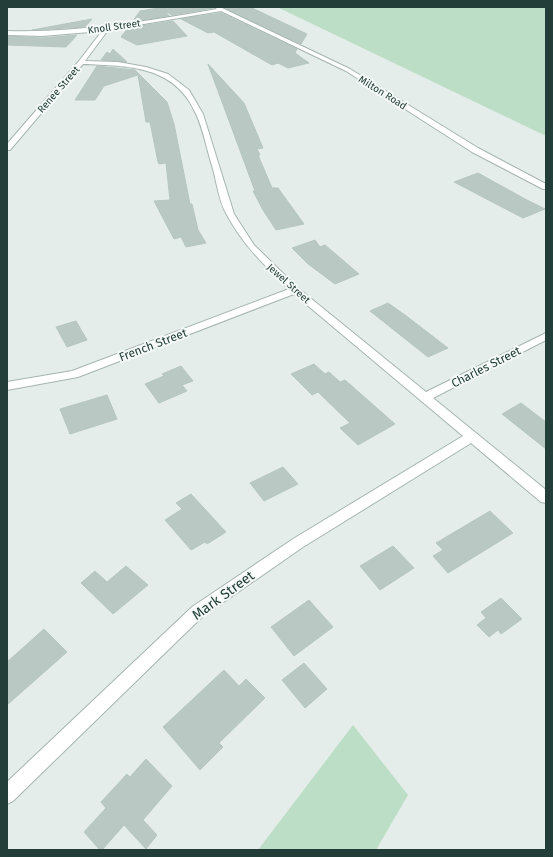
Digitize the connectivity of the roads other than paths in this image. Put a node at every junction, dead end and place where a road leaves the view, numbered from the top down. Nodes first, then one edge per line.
1 (218, 8) edge
2 (106, 29) junction
3 (7, 33) edge
4 (81, 62) junction
5 (7, 148) edge
6 (546, 187) edge
7 (295, 290) junction
8 (546, 336) edge
9 (7, 386) edge
10 (426, 397) junction
11 (471, 437) junction
12 (546, 498) edge
13 (7, 795) edge

1 - 2 street, Knoll Street
1 - 6 street, Milton Road
2 - 3 street, Knoll Street
2 - 4 street, Renee Street
4 - 5 street, Renee Street
4 - 7 street, Jewel Street
7 - 9 street, French Street
7 - 10 street, Jewel Street
8 - 10 street, Charles Street
10 - 11 street, Jewel Street
11 - 12 street, Jewel Street
11 - 13 street, Mark Street

